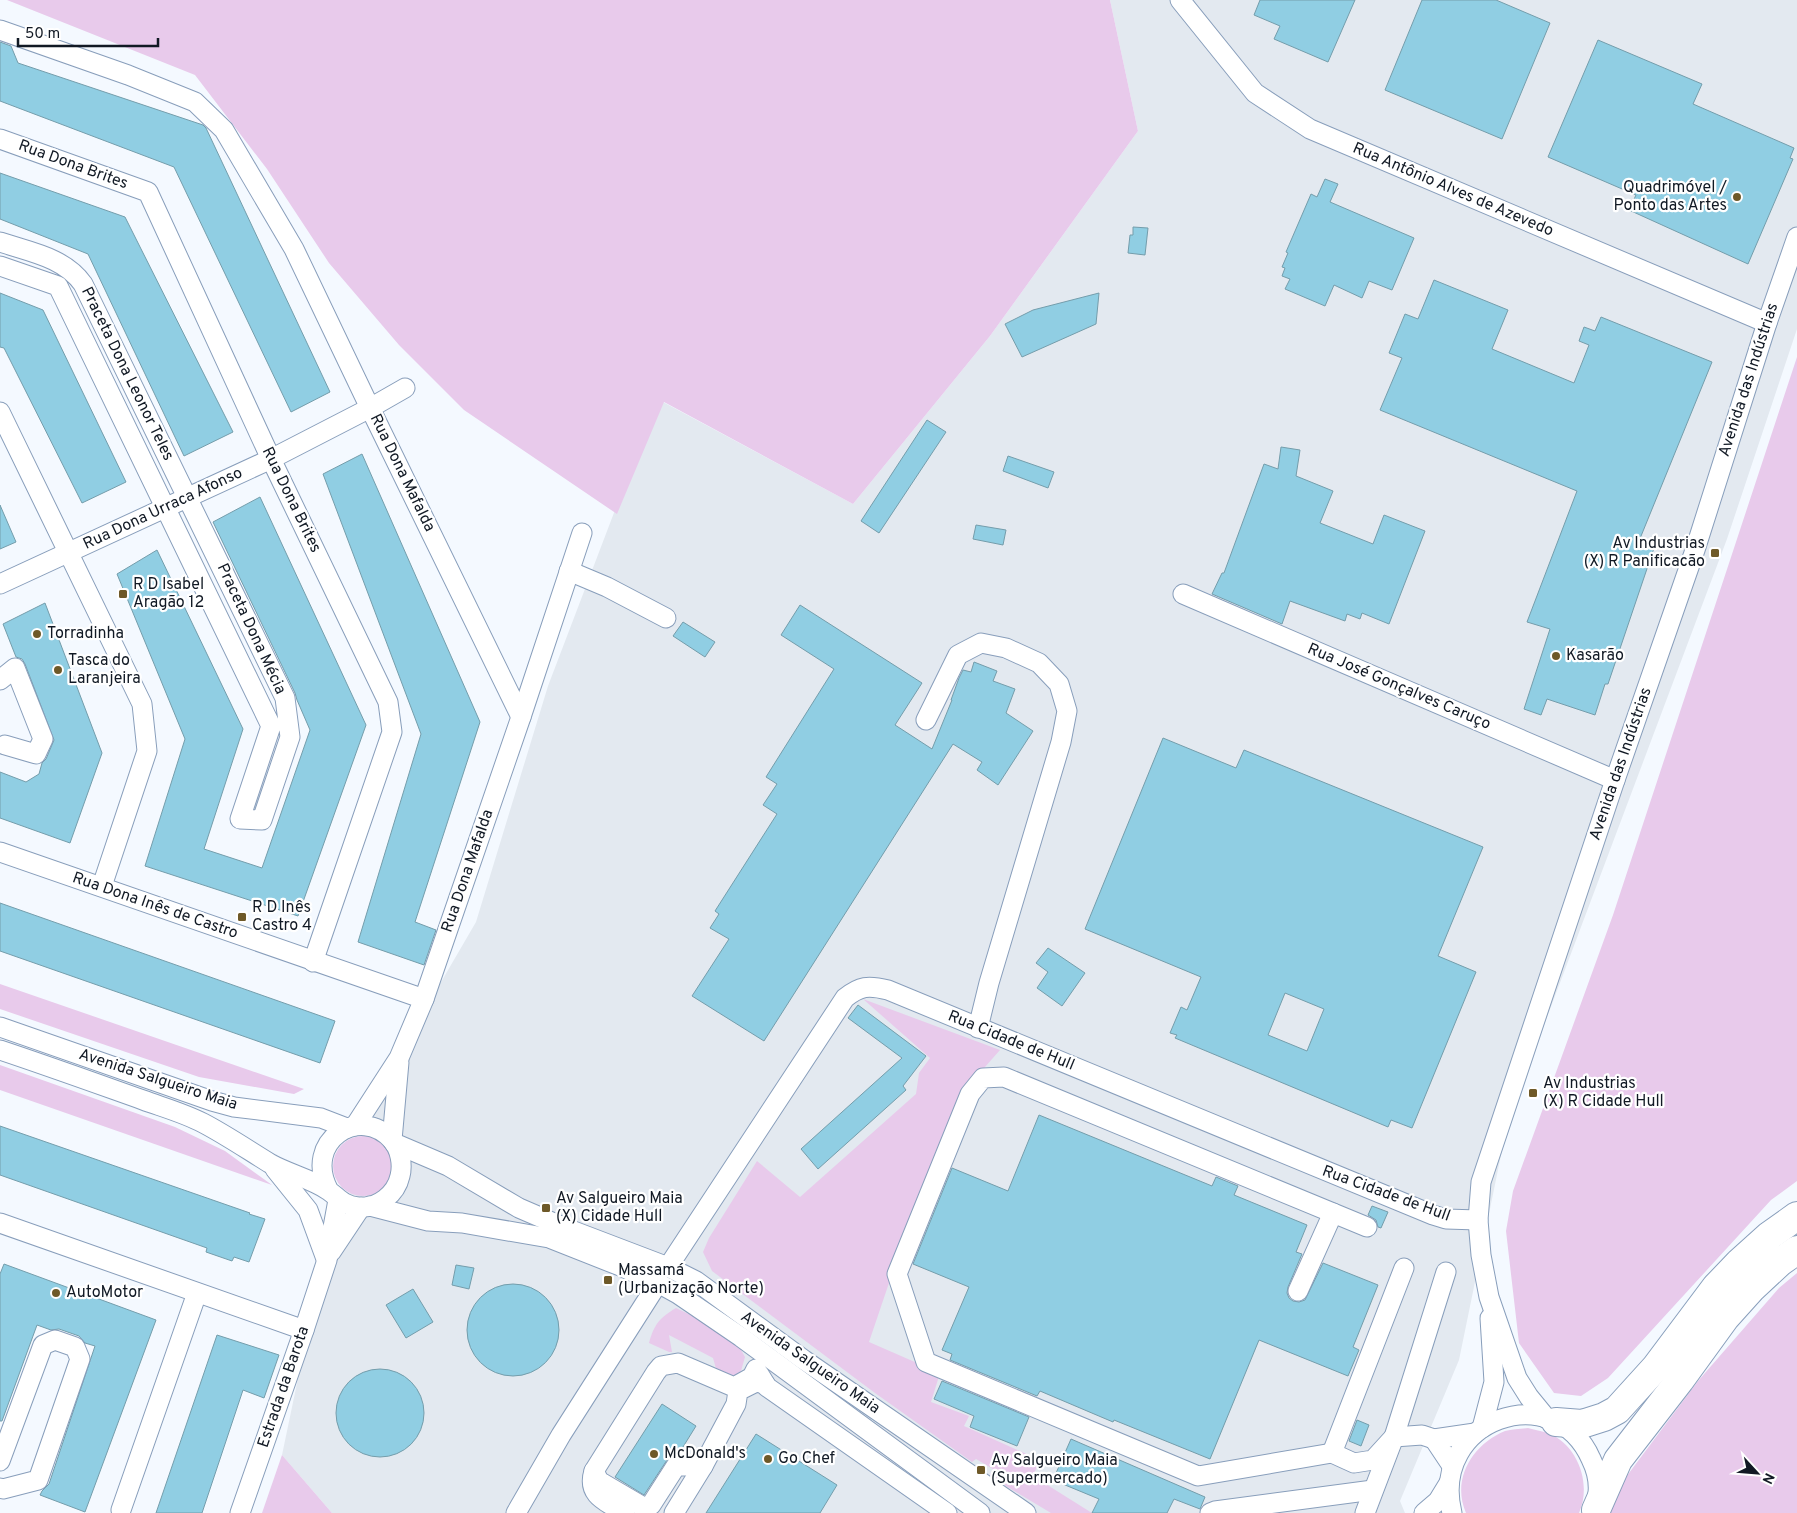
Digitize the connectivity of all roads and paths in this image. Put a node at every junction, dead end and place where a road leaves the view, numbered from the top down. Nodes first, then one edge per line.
1 (1180, 0) edge
2 (0, 30) edge
3 (0, 139) edge
4 (1797, 237) edge
5 (0, 242) edge
6 (0, 266) edge
7 (1767, 323) junction
8 (405, 388) dead end
9 (370, 408) junction
10 (0, 412) edge
11 (271, 458) junction
12 (188, 496) junction
13 (165, 507) junction
14 (582, 532) dead end
15 (68, 553) junction
16 (569, 571) junction
17 (0, 584) edge
18 (1183, 594) dead end
19 (666, 618) dead end
20 (0, 680) edge
21 (521, 717) junction
22 (926, 720) dead end
23 (2, 742) edge
24 (1615, 780) junction
25 (0, 852) edge
26 (102, 886) junction
27 (313, 962) junction
28 (424, 999) junction
29 (0, 1027) edge
30 (978, 1028) junction
31 (0, 1050) edge
32 (399, 1058) junction
33 (351, 1127) junction
34 (393, 1142) junction
35 (272, 1164) junction
36 (333, 1196) junction
37 (366, 1206) junction
38 (1333, 1213) junction
39 (1797, 1216) edge
40 (1478, 1220) junction
41 (0, 1223) edge
42 (1367, 1226) dead end
43 (1797, 1250) edge
44 (326, 1260) junction
45 (668, 1267) junction
46 (1404, 1268) dead end
47 (1446, 1272) dead end
48 (658, 1283) junction
49 (1298, 1291) dead end
50 (197, 1293) junction
51 (1489, 1297) junction
52 (304, 1330) junction
53 (741, 1337) junction
54 (760, 1376) junction
55 (1552, 1421) junction
56 (1479, 1430) junction
57 (1394, 1437) junction
58 (1434, 1439) junction
59 (1332, 1454) junction
60 (0, 1461) edge
61 (703, 1466) junction
62 (594, 1471) junction
63 (1450, 1475) junction
64 (0, 1488) edge
65 (1373, 1490) junction
66 (121, 1510) dead end
67 (1595, 1511) edge
68 (240, 1513) edge
69 (516, 1513) edge
70 (625, 1513) edge
71 (674, 1513) edge
72 (947, 1513) edge
73 (980, 1513) edge
74 (1026, 1513) edge
75 (1210, 1513) edge
76 (1365, 1513) edge
77 (1424, 1513) edge
78 (1452, 1513) edge

1 - 7 street, Rua Antônio Alves de Azevedo
2 - 9 street, Rua Dona Mafalda
3 - 11 street, Rua Dona Brites
4 - 7 street, Avenida das Indústrias
5 - 12 street, Praceta Dona Leonor Teles
6 - 13 street, Praceta Dona Leonor Teles
7 - 24 street, Avenida das Indústrias
8 - 9 street, Rua Dona Urraca Afonso
9 - 11 street, Rua Dona Urraca Afonso
9 - 21 street, Rua Dona Mafalda
10 - 15 street
11 - 12 street, Rua Dona Urraca Afonso
11 - 27 street, Rua Dona Brites
12 - 13 street, Rua Dona Urraca Afonso
12 - 13 street, Praceta Dona Mécia
13 - 15 street, Rua Dona Urraca Afonso
14 - 16 street
15 - 17 street, Rua Dona Urraca Afonso
15 - 26 street
16 - 19 street
16 - 21 street
18 - 24 street, Rua José Gonçalves Caruço
20 - 23 street
21 - 28 street, Rua Dona Mafalda
22 - 30 street
24 - 40 street, Avenida das Indústrias
25 - 26 street, Rua Dona Inês de Castro
26 - 27 street, Rua Dona Inês de Castro
27 - 28 street, Rua Dona Inês de Castro
28 - 32 street, Rua Dona Mafalda
29 - 33 street, Avenida Salgueiro Maia
30 - 40 street, Rua Cidade de Hull
30 - 45 street, Rua Cidade de Hull
31 - 35 street, Avenida Salgueiro Maia
32 - 33 street, Rua Dona Mafalda
32 - 34 street, Rua Dona Mafalda
33 - 34 street, Avenida Salgueiro Maia
33 - 36 street
34 - 37 street
34 - 45 street, Avenida Salgueiro Maia
35 - 36 street, Avenida Salgueiro Maia
35 - 44 street
36 - 37 street, Avenida Salgueiro Maia
36 - 44 street, Estrada da Barota
37 - 44 street, Estrada da Barota
37 - 48 street, Avenida Salgueiro Maia
38 - 42 street
38 - 49 street
38 - 59 street
39 - 55 highway
40 - 51 street, Avenida das Indústrias
41 - 50 street
43 - 67 highway
44 - 52 street, Estrada da Barota
45 - 74 street, Avenida Salgueiro Maia
46 - 59 street
47 - 57 street
48 - 53 street, Avenida Salgueiro Maia
48 - 69 street
50 - 52 street
50 - 66 street
51 - 55 street, Avenida das Indústrias
51 - 56 street, Avenida das Indústrias
52 - 68 street, Estrada da Barota
53 - 54 street
53 - 73 street, Avenida Salgueiro Maia
54 - 61 street
54 - 62 street
54 - 72 street
55 - 56 street
55 - 67 street, Avenida das Indústrias
56 - 58 street
56 - 63 street
57 - 58 street
57 - 59 street
57 - 65 street
58 - 63 street
60 - 64 street
61 - 62 street
61 - 71 street
62 - 70 street
63 - 77 street
63 - 78 street
65 - 75 street
65 - 76 street

